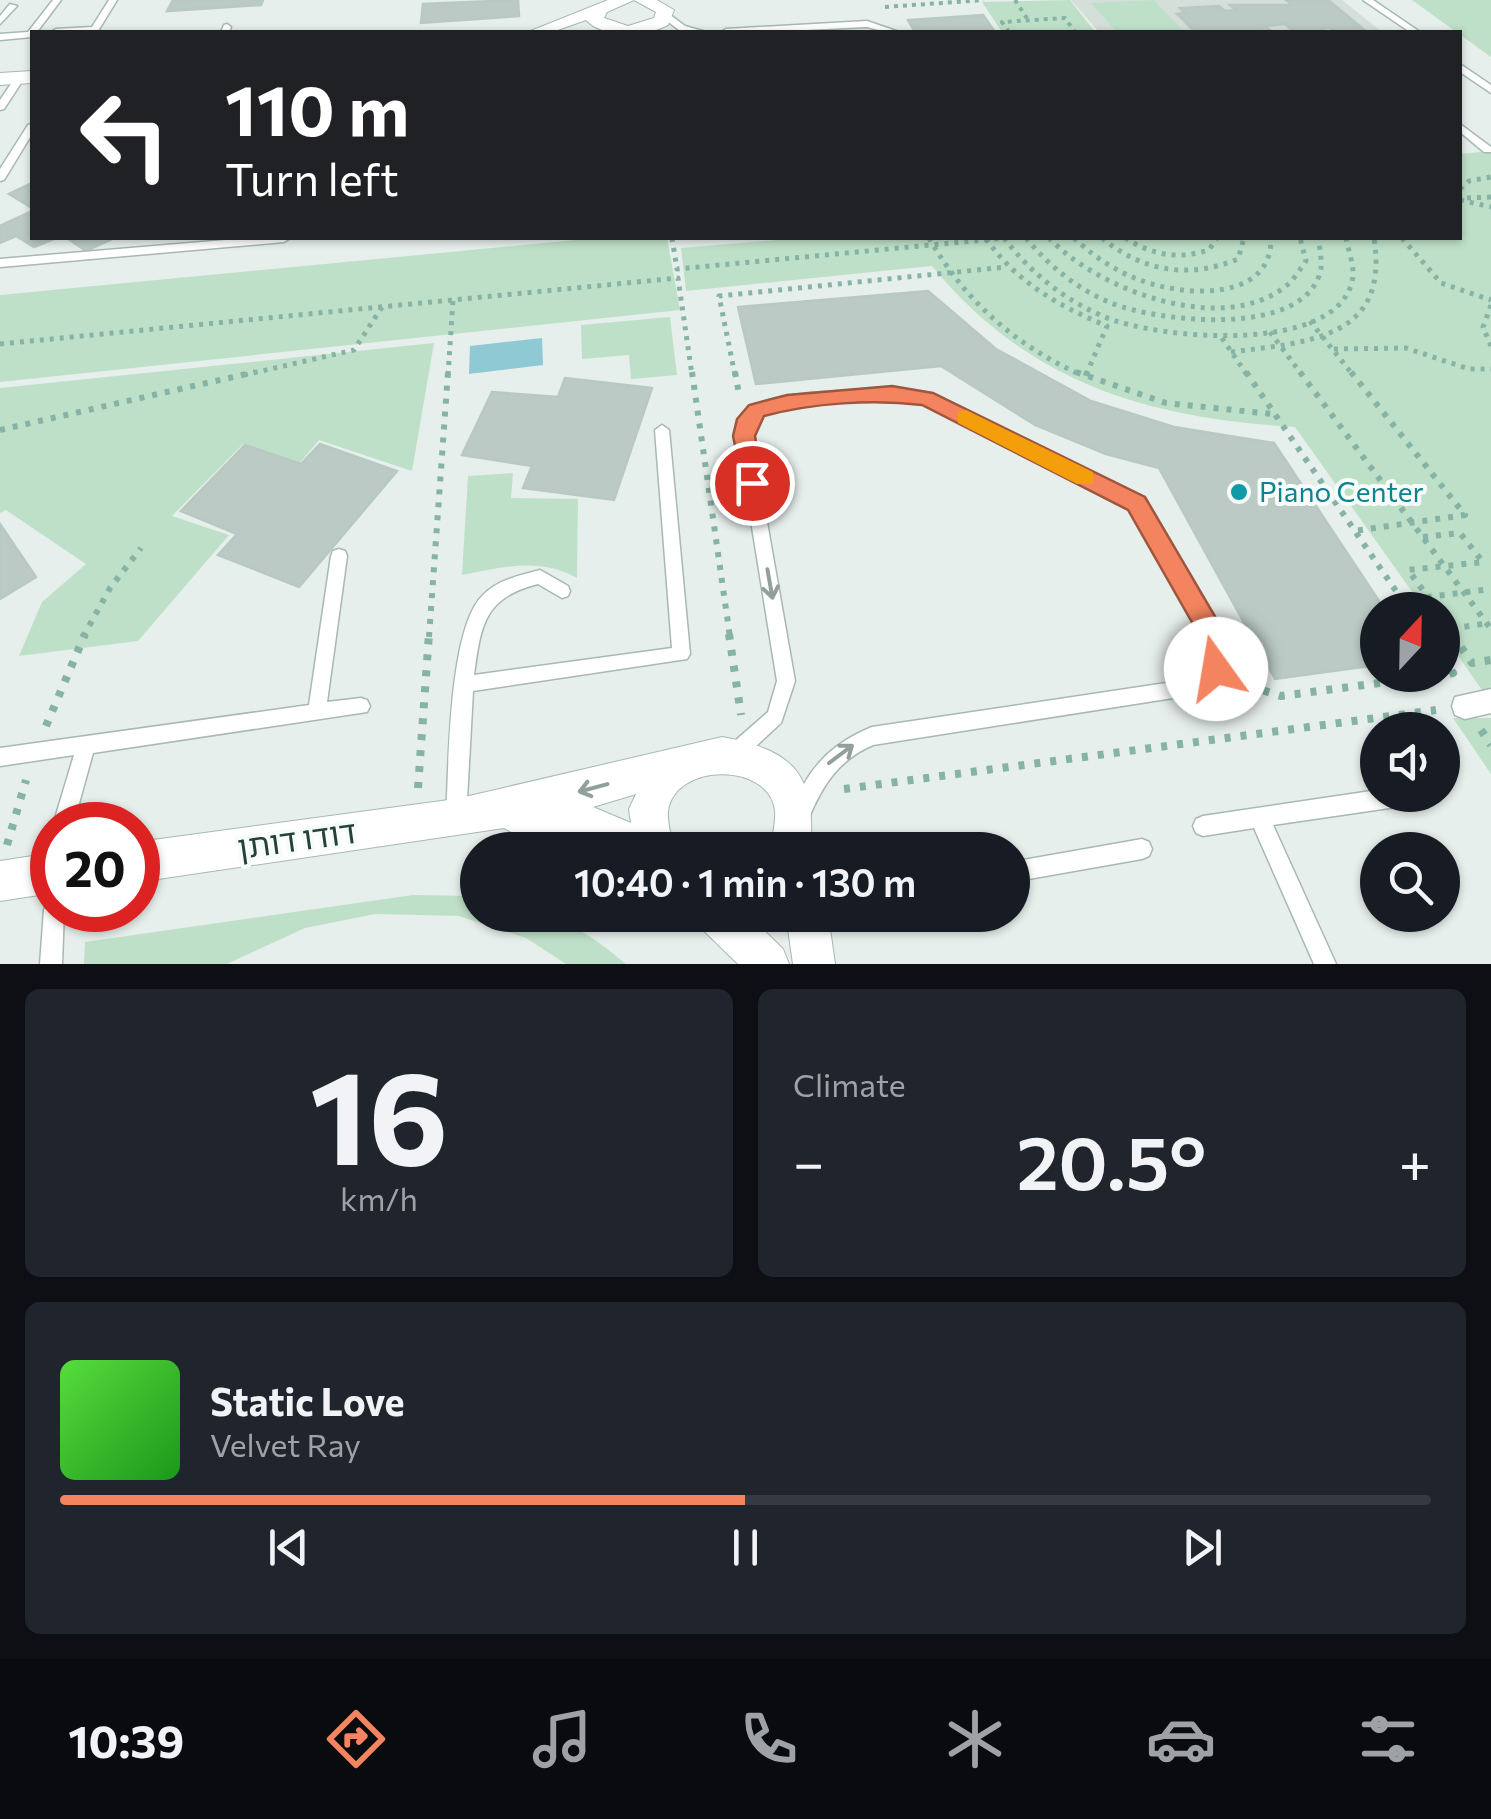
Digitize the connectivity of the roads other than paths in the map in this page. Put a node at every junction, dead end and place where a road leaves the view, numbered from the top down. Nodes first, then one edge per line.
1 (56, 0) edge
2 (113, 0) edge
3 (642, 0) edge
4 (1367, 0) edge
5 (1379, 0) edge
6 (611, 3) edge
7 (13, 6) dead end
8 (664, 9) edge
9 (1388, 12) junction
10 (0, 21) edge
11 (35, 30) edge
12 (82, 30) edge
13 (542, 30) edge
14 (619, 30) edge
15 (638, 30) edge
16 (694, 30) edge
17 (761, 30) edge
18 (887, 30) edge
19 (1412, 30) edge
20 (30, 34) edge
21 (0, 37) edge
22 (1462, 68) edge
23 (17, 78) edge
24 (1491, 90) edge
25 (0, 107) edge
26 (1464, 131) edge
27 (1491, 133) edge
28 (27, 144) edge
29 (1488, 150) dead end
30 (0, 178) edge
31 (232, 240) edge
32 (181, 242) edge
33 (0, 263) edge
34 (662, 430) dead end
35 (338, 556) dead end
36 (562, 592) dead end
37 (466, 684) junction
38 (361, 706) dead end
39 (318, 712) junction
40 (86, 745) junction
41 (740, 750) junction
42 (0, 757) edge
43 (687, 761) junction
44 (70, 802) edge
45 (1360, 802) edge
46 (1259, 817) junction
47 (456, 818) junction
48 (1202, 826) dead end
49 (614, 832) edge
50 (650, 832) edge
51 (794, 832) edge
52 (798, 832) edge
53 (1142, 850) dead end
54 (160, 859) edge
55 (2, 868) edge
56 (1030, 869) edge
57 (30, 871) edge
58 (53, 932) edge
59 (735, 932) edge
60 (813, 932) edge
61 (51, 964) edge
62 (768, 964) edge
63 (814, 964) edge
64 (1324, 964) edge

1 - 11 lane
2 - 12 lane
3 - 8 street
4 - 9 lane
5 - 9 lane
6 - 13 street
6 - 14 street
7 - 10 lane
8 - 15 street
8 - 16 lane
9 - 19 lane
17 - 18 lane
20 - 21 lane
22 - 24 lane
23 - 25 lane
26 - 27 lane
26 - 29 lane
28 - 30 lane
31 - 32 lane
32 - 33 lane
34 - 37 lane
35 - 39 lane
36 - 37 lane
37 - 47 lane
38 - 39 lane
39 - 40 lane
40 - 42 lane
40 - 44 lane
41 - 43 street, דודו דותן
41 - 51 street
52 -> 41 lane
43 -> 47 street, דודו דותן
43 - 50 street
45 - 46 lane
46 - 48 lane
46 - 64 lane
47 - 49 street, דודו דותן
47 - 54 street, דודו דותן
53 - 56 lane
55 - 57 street
58 - 61 lane
59 - 62 street
60 - 63 street

